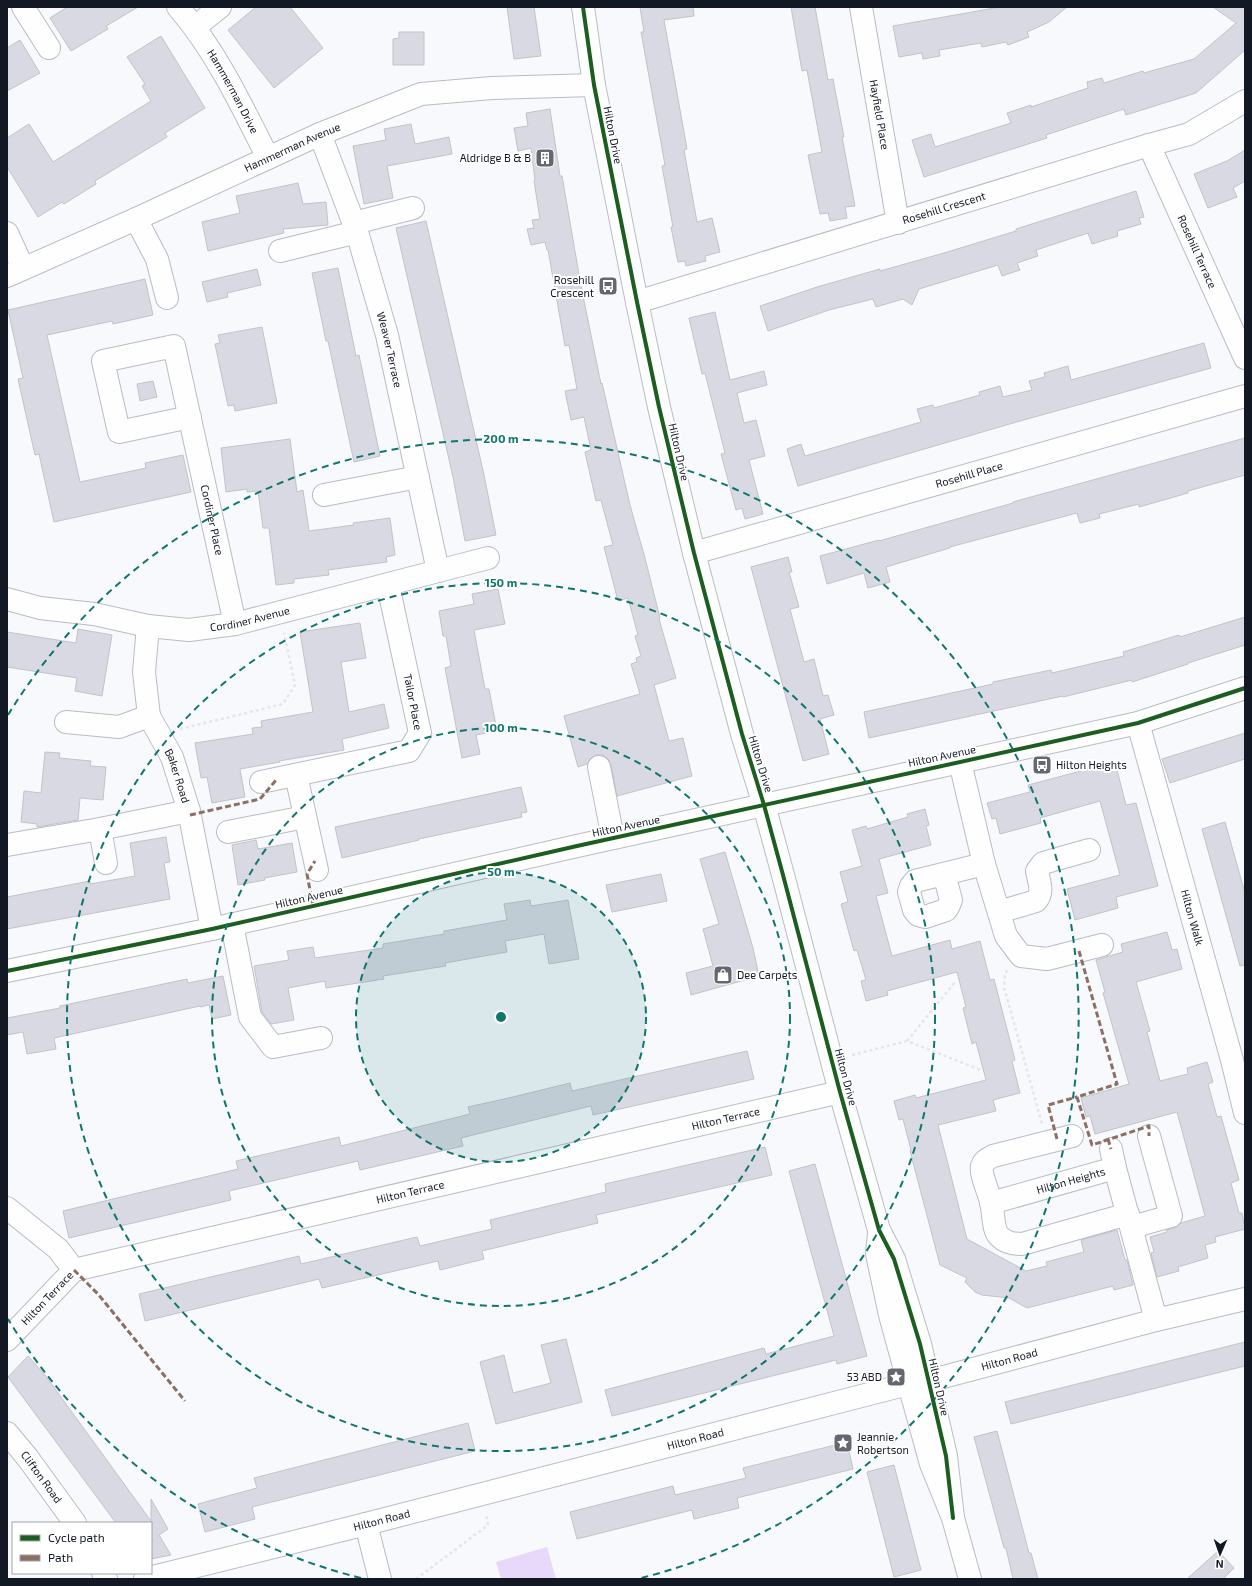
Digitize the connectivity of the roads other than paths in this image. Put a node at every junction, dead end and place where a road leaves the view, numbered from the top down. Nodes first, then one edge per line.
1 (23, 7) edge
2 (178, 7) edge
3 (220, 7) edge
4 (583, 7) edge
5 (862, 7) edge
6 (195, 27) junction
7 (49, 48) dead end
8 (594, 85) junction
9 (1245, 101) edge
10 (320, 134) junction
11 (1149, 145) junction
12 (268, 158) junction
13 (414, 208) dead end
14 (136, 219) junction
15 (898, 222) junction
16 (355, 228) junction
17 (7, 233) edge
18 (280, 250) dead end
19 (15, 272) edge
20 (167, 298) dead end
21 (637, 302) junction
22 (1245, 358) edge
23 (1245, 396) edge
24 (190, 417) junction
25 (418, 477) junction
26 (324, 495) dead end
27 (694, 553) junction
28 (488, 558) dead end
29 (438, 571) junction
30 (388, 585) junction
31 (7, 599) edge
32 (235, 624) junction
33 (148, 626) junction
34 (1245, 688) edge
35 (66, 722) dead end
36 (1138, 723) junction
37 (154, 725) junction
38 (960, 762) junction
39 (599, 767) dead end
40 (296, 775) junction
41 (261, 782) dead end
42 (764, 805) junction
43 (189, 811) junction
44 (305, 817) junction
45 (100, 829) junction
46 (228, 832) dead end
47 (614, 838) junction
48 (7, 845) edge
49 (1089, 850) dead end
50 (106, 863) dead end
51 (984, 864) junction
52 (317, 870) dead end
53 (944, 874) dead end
54 (999, 912) junction
55 (222, 927) junction
56 (1102, 945) dead end
57 (7, 971) edge
58 (321, 1038) dead end
59 (840, 1092) junction
60 (1245, 1113) edge
61 (1072, 1136) dead end
62 (1149, 1136) dead end
63 (991, 1203) junction
64 (7, 1208) edge
65 (1130, 1221) junction
66 (74, 1270) junction
67 (1245, 1299) edge
68 (1156, 1320) junction
69 (7, 1340) edge
70 (918, 1382) junction
71 (7, 1433) edge
72 (74, 1522) edge
73 (366, 1524) junction
74 (145, 1579) edge
75 (380, 1579) edge
76 (970, 1579) edge

1 - 7 street
2 - 6 street, Hammerman Drive
3 - 6 street
4 - 8 street, Hilton Drive
5 - 15 street, Hayfield Place
6 - 12 street, Hammerman Drive
8 - 10 street, Hammerman Avenue
8 - 21 street, Hilton Drive
9 - 11 street, Rosehill Crescent
10 - 12 street, Hammerman Avenue
10 - 16 street, Weaver Terrace
11 - 15 street, Rosehill Crescent
11 - 22 street, Rosehill Terrace
12 - 14 street, Hammerman Avenue
13 - 16 street
14 - 19 street, Hammerman Avenue
14 - 20 street
15 - 21 street, Rosehill Crescent
16 - 18 street
16 - 25 street, Weaver Terrace
17 - 19 street
21 - 27 street, Hilton Drive
23 - 27 street, Rosehill Place
24 - 24 street, Cordiner Place
24 - 32 street, Cordiner Place
25 - 26 street
25 - 29 street, Weaver Terrace
27 - 42 street, Hilton Drive
28 - 29 street, Cordiner Avenue
29 - 30 street, Cordiner Avenue
30 - 32 street, Cordiner Avenue
30 - 40 street, Tailor Place
31 - 33 street, Cordiner Avenue
32 - 33 street, Cordiner Avenue
33 - 37 street, Baker Road
34 - 36 street, Hilton Avenue
35 - 37 street
36 - 38 street, Hilton Avenue
36 - 60 street, Hilton Walk
37 - 43 street, Baker Road
38 - 42 street, Hilton Avenue
38 - 51 street
39 - 47 street
40 - 41 street, Tailor Place
40 - 44 street
42 - 47 street, Hilton Avenue
42 - 59 street, Hilton Drive
43 - 45 street
43 - 55 street, Baker Road
44 - 46 street
44 - 52 street
45 - 48 street
45 - 50 street
47 - 55 street, Hilton Avenue
49 - 54 street
51 - 53 street
51 - 54 street
54 - 56 street
55 - 57 street, Hilton Avenue
55 - 58 street, Baker Road
59 - 66 street, Hilton Terrace
59 - 70 street, Hilton Drive
61 - 63 street
62 - 65 street
63 - 65 street
63 - 65 street, Hilton Heights
64 - 66 street
65 - 68 street, Hilton Heights
66 - 69 street, Hilton Terrace
67 - 68 street, Hilton Road
68 - 70 street, Hilton Road
70 - 73 street, Hilton Road
70 - 76 street, Hilton Drive
71 - 72 street, Clifton Road
73 - 74 street, Hilton Road
73 - 75 street

